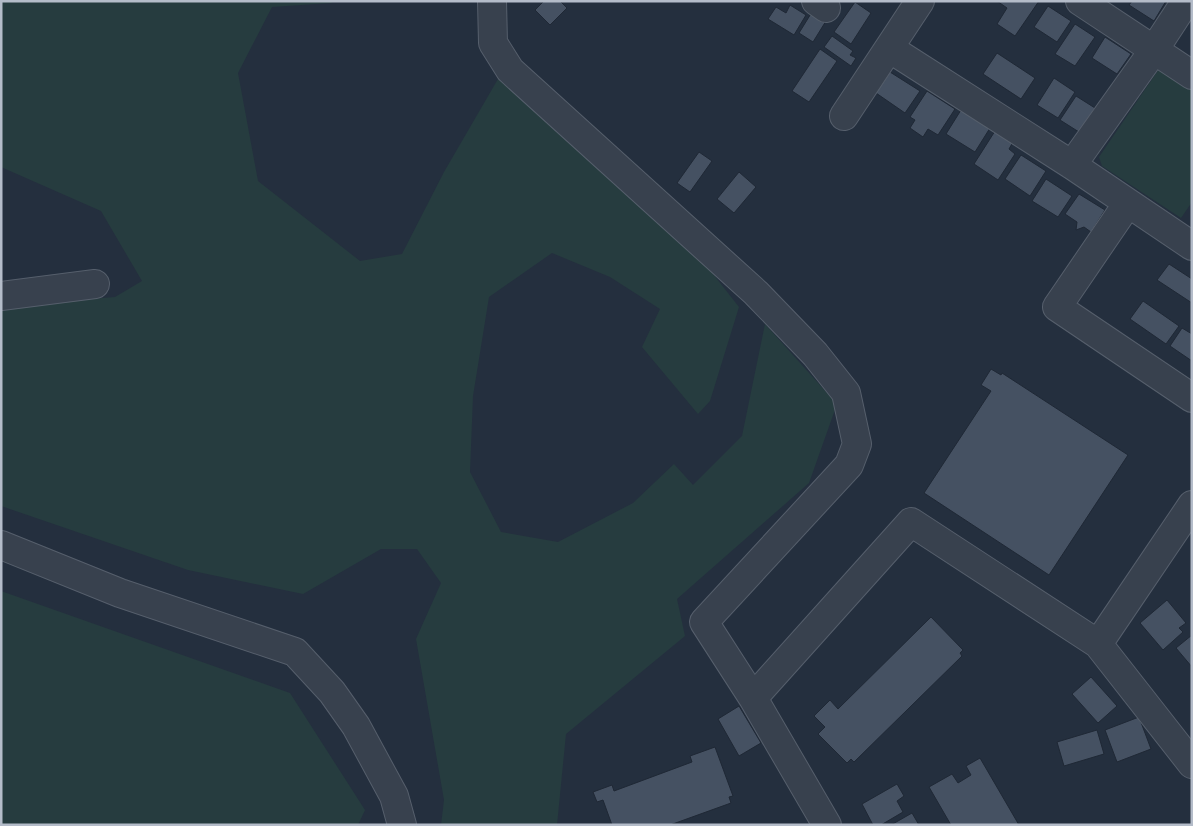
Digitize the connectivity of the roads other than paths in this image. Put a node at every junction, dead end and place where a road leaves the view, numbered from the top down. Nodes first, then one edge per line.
1 (492, 1) edge
2 (920, 1) edge
3 (1080, 1) edge
4 (1186, 1) edge
5 (889, 48) junction
6 (1154, 50) junction
7 (1192, 75) edge
8 (844, 116) dead end
9 (1072, 165) junction
10 (1128, 203) junction
11 (1192, 246) edge
12 (95, 284) dead end
13 (1, 296) edge
14 (1192, 398) edge
15 (1192, 505) edge
16 (1, 545) edge
17 (1098, 644) junction
18 (753, 698) junction
19 (1192, 764) edge
20 (402, 825) edge
21 (827, 825) edge

1 - 18 street
2 - 5 street
3 - 6 street
4 - 6 street
5 - 8 street
5 - 9 street
6 - 7 street
6 - 9 street
9 - 10 street
10 - 11 street
10 - 14 street
12 - 13 street
15 - 17 street
16 - 20 street
17 - 18 street
17 - 19 street
18 - 21 street

